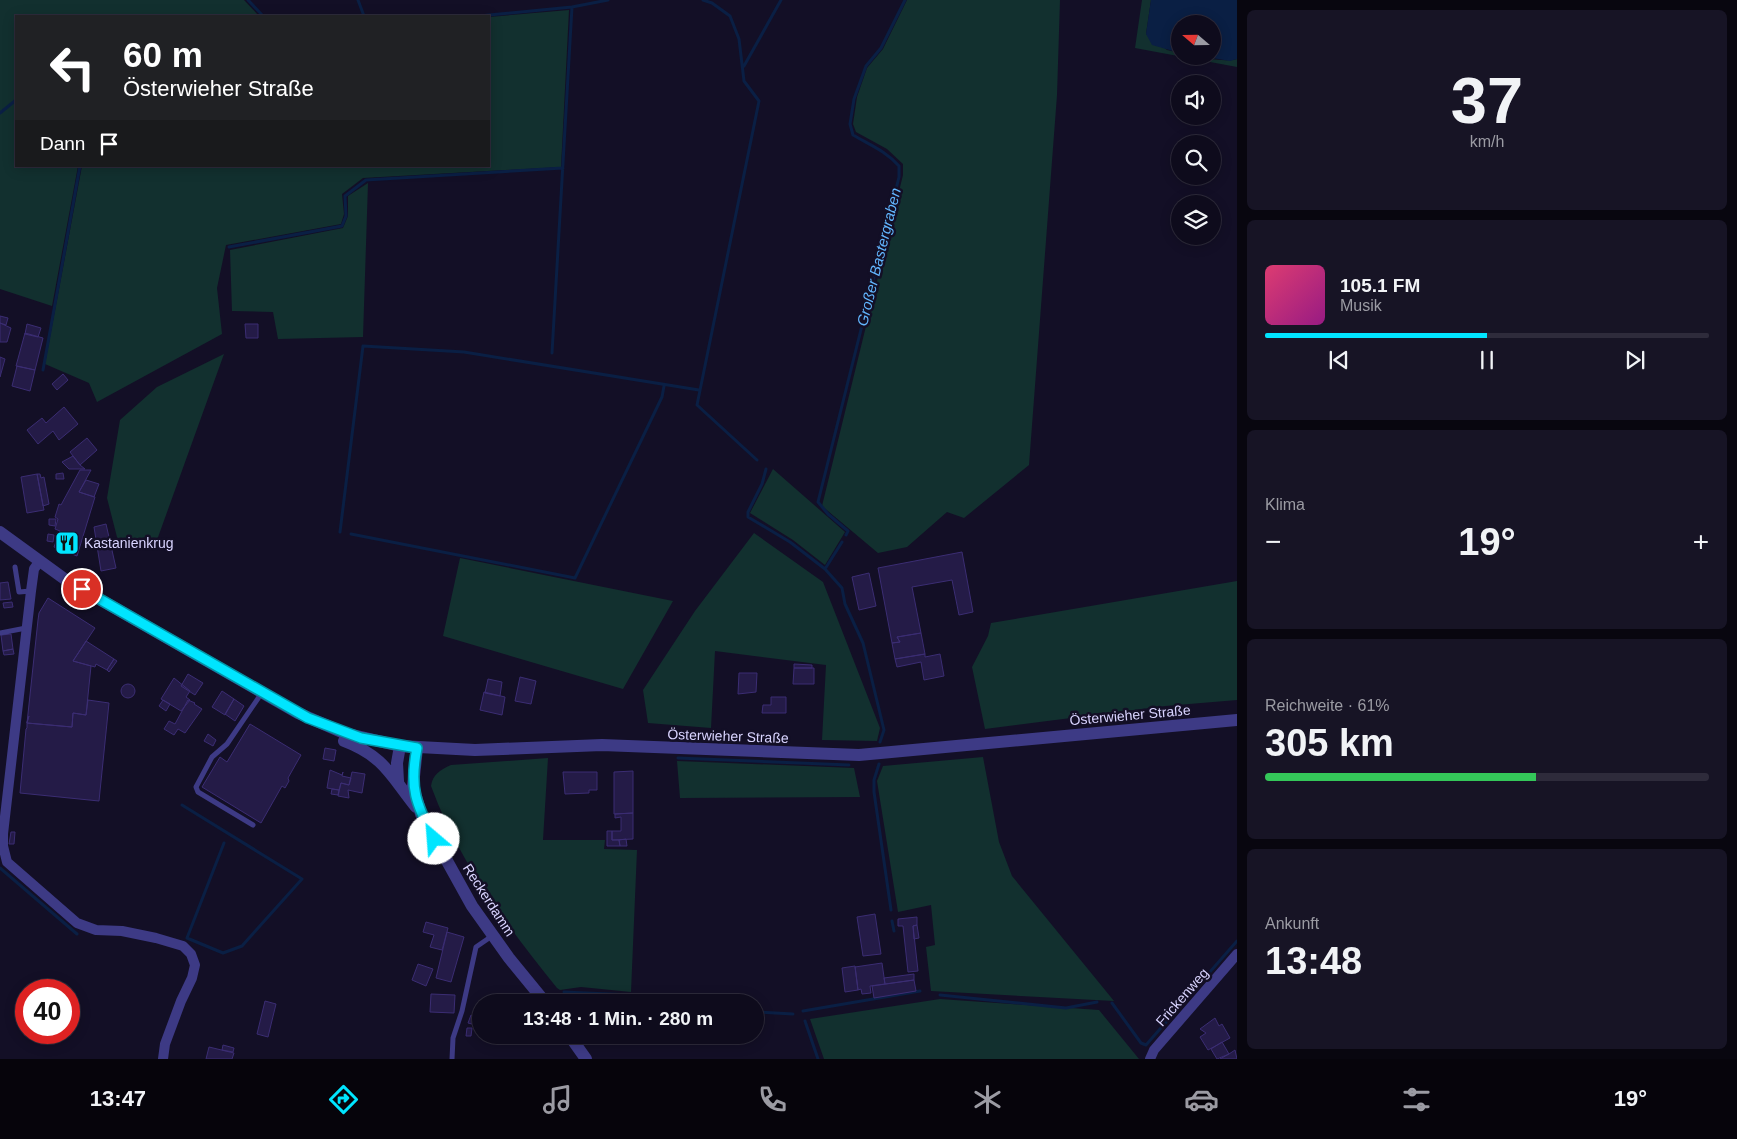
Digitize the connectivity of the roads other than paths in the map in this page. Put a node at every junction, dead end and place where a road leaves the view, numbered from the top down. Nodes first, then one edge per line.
1 (0, 532) edge
2 (39, 562) junction
3 (15, 567) dead end
4 (31, 591) junction
5 (26, 628) junction
6 (0, 633) edge
7 (232, 676) junction
8 (259, 697) junction
9 (1237, 720) edge
10 (400, 746) junction
11 (417, 748) junction
12 (399, 784) junction
13 (421, 814) junction
14 (253, 825) dead end
15 (492, 935) junction
16 (1237, 954) edge
17 (539, 994) edge
18 (575, 1044) edge
19 (163, 1059) edge
20 (452, 1059) edge
21 (586, 1059) edge
22 (1150, 1059) edge

1 - 2 street, Österwieher Straße
2 - 4 street
2 - 7 street, Österwieher Straße
3 - 4 lane
4 - 5 street
5 - 6 lane
5 - 19 street
7 - 8 street, Österwieher Straße
7 - 10 street, Österwieher Straße
8 - 12 street, Österwieher Straße
8 - 14 lane
9 - 11 street, Österwieher Straße
10 - 11 street, Österwieher Straße
10 - 12 street
11 - 13 street, Reckerdamm
12 - 13 street, Österwieher Straße
13 - 15 street, Reckerdamm
15 - 17 street, Reckerdamm
15 - 20 lane
16 - 22 street, Frickenweg
18 - 21 street

